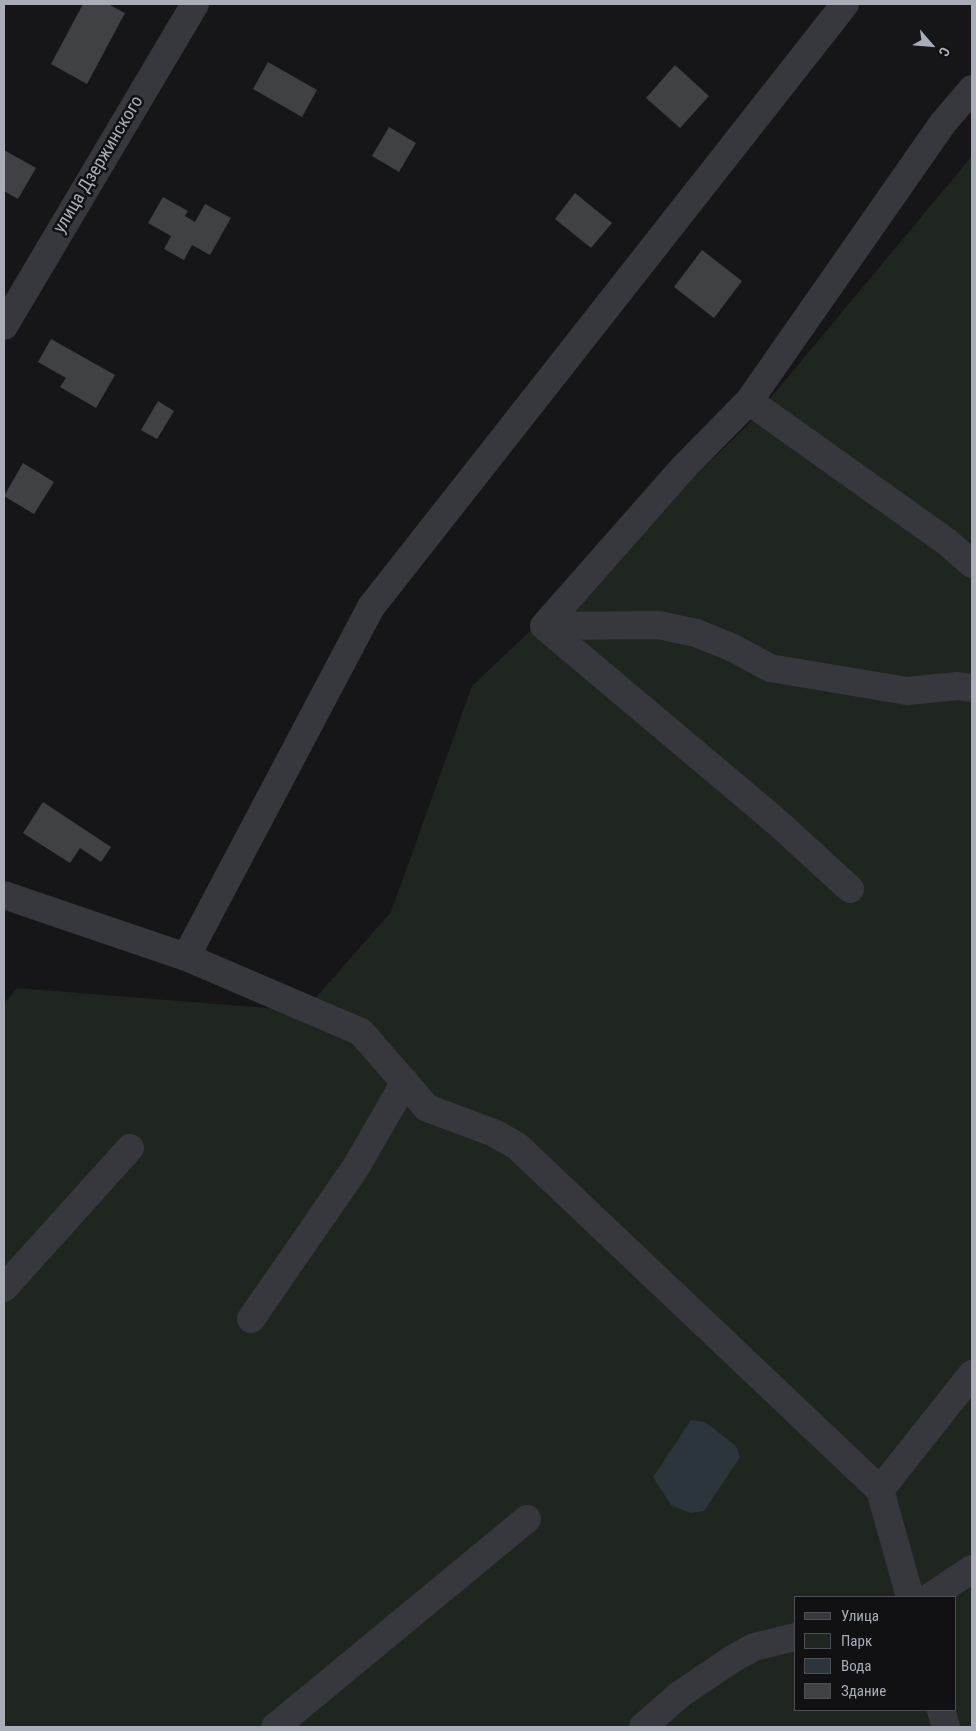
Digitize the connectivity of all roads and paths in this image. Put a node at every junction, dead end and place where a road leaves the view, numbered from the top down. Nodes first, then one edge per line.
1 (195, 4) edge
2 (845, 4) edge
3 (972, 89) edge
4 (8, 308) edge
5 (749, 401) junction
6 (972, 564) edge
7 (544, 626) junction
8 (972, 688) edge
9 (850, 889) dead end
10 (4, 895) edge
11 (186, 957) junction
12 (405, 1082) junction
13 (130, 1148) dead end
14 (4, 1288) edge
15 (251, 1319) dead end
16 (972, 1374) edge
17 (880, 1490) junction
18 (528, 1520) dead end
19 (972, 1569) edge
20 (910, 1596) edge
21 (932, 1596) edge
22 (794, 1637) edge
23 (942, 1711) edge
24 (275, 1727) edge
25 (643, 1727) edge
26 (946, 1727) edge

1 - 4 street, улица Дзержинского
2 - 11 street
3 - 5 street
5 - 6 street
5 - 7 street
7 - 8 street
7 - 9 street
10 - 11 street
11 - 12 street
12 - 15 street
12 - 17 street
13 - 14 street
16 - 17 street
17 - 20 street
18 - 24 street
19 - 21 street
22 - 25 street
23 - 26 street

